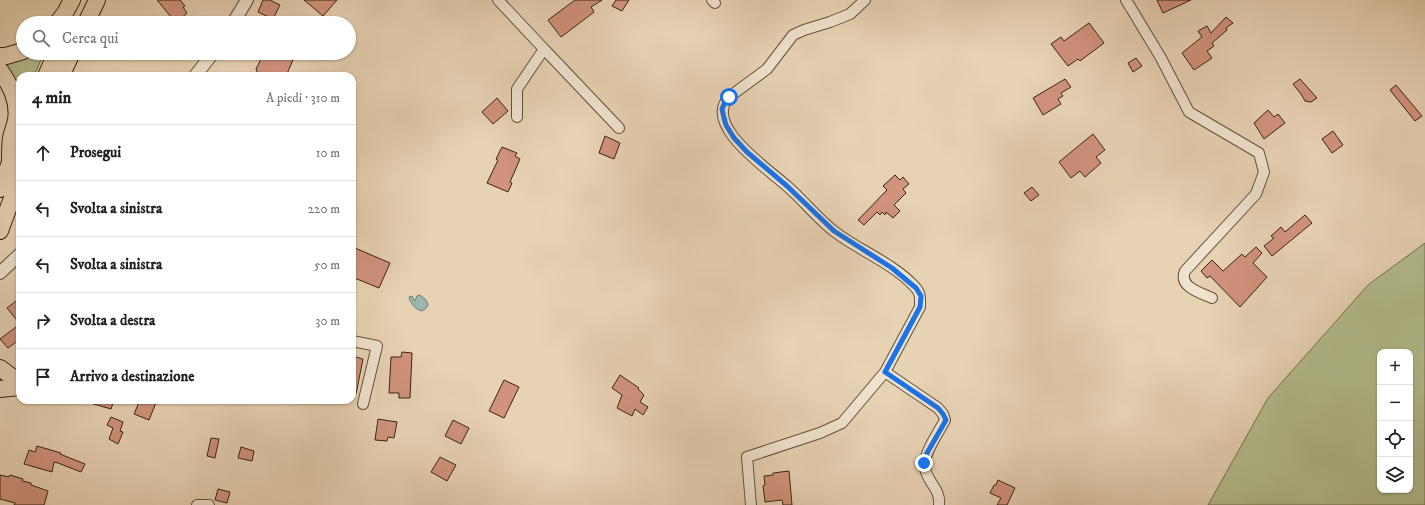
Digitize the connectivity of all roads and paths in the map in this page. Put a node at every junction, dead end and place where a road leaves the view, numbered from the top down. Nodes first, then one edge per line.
1 (72, 0) edge
2 (80, 0) edge
3 (97, 0) edge
4 (247, 0) edge
5 (498, 0) edge
6 (865, 0) edge
7 (1126, 0) edge
8 (63, 16) edge
9 (73, 16) edge
10 (89, 16) edge
11 (237, 16) edge
12 (544, 49) junction
13 (16, 53) edge
14 (0, 56) edge
15 (53, 60) edge
16 (69, 60) edge
17 (208, 60) edge
18 (0, 70) edge
19 (48, 72) edge
20 (63, 72) edge
21 (198, 72) edge
22 (517, 117) dead end
23 (619, 128) dead end
24 (16, 146) edge
25 (10, 160) junction
26 (16, 187) edge
27 (0, 190) edge
28 (0, 231) edge
29 (16, 258) edge
30 (3, 270) edge
31 (1212, 298) dead end
32 (356, 342) edge
33 (0, 368) edge
34 (885, 372) junction
35 (16, 378) edge
36 (16, 387) edge
37 (0, 389) edge
38 (363, 404) dead end
39 (197, 505) edge
40 (209, 505) edge
41 (751, 505) edge
42 (939, 505) edge

1 - 8 highway
2 - 9 highway
3 - 10 highway
4 - 11 street
5 - 12 street
6 - 34 street
7 - 31 street
12 - 22 street
12 - 23 street
13 - 14 highway
15 - 19 highway
16 - 20 highway
17 - 21 street
18 - 25 highway
24 - 25 highway
25 - 27 highway
26 - 28 highway
29 - 30 street
32 - 38 street
33 - 35 highway
34 - 41 street
34 - 42 street
36 - 37 highway
39 - 40 street

